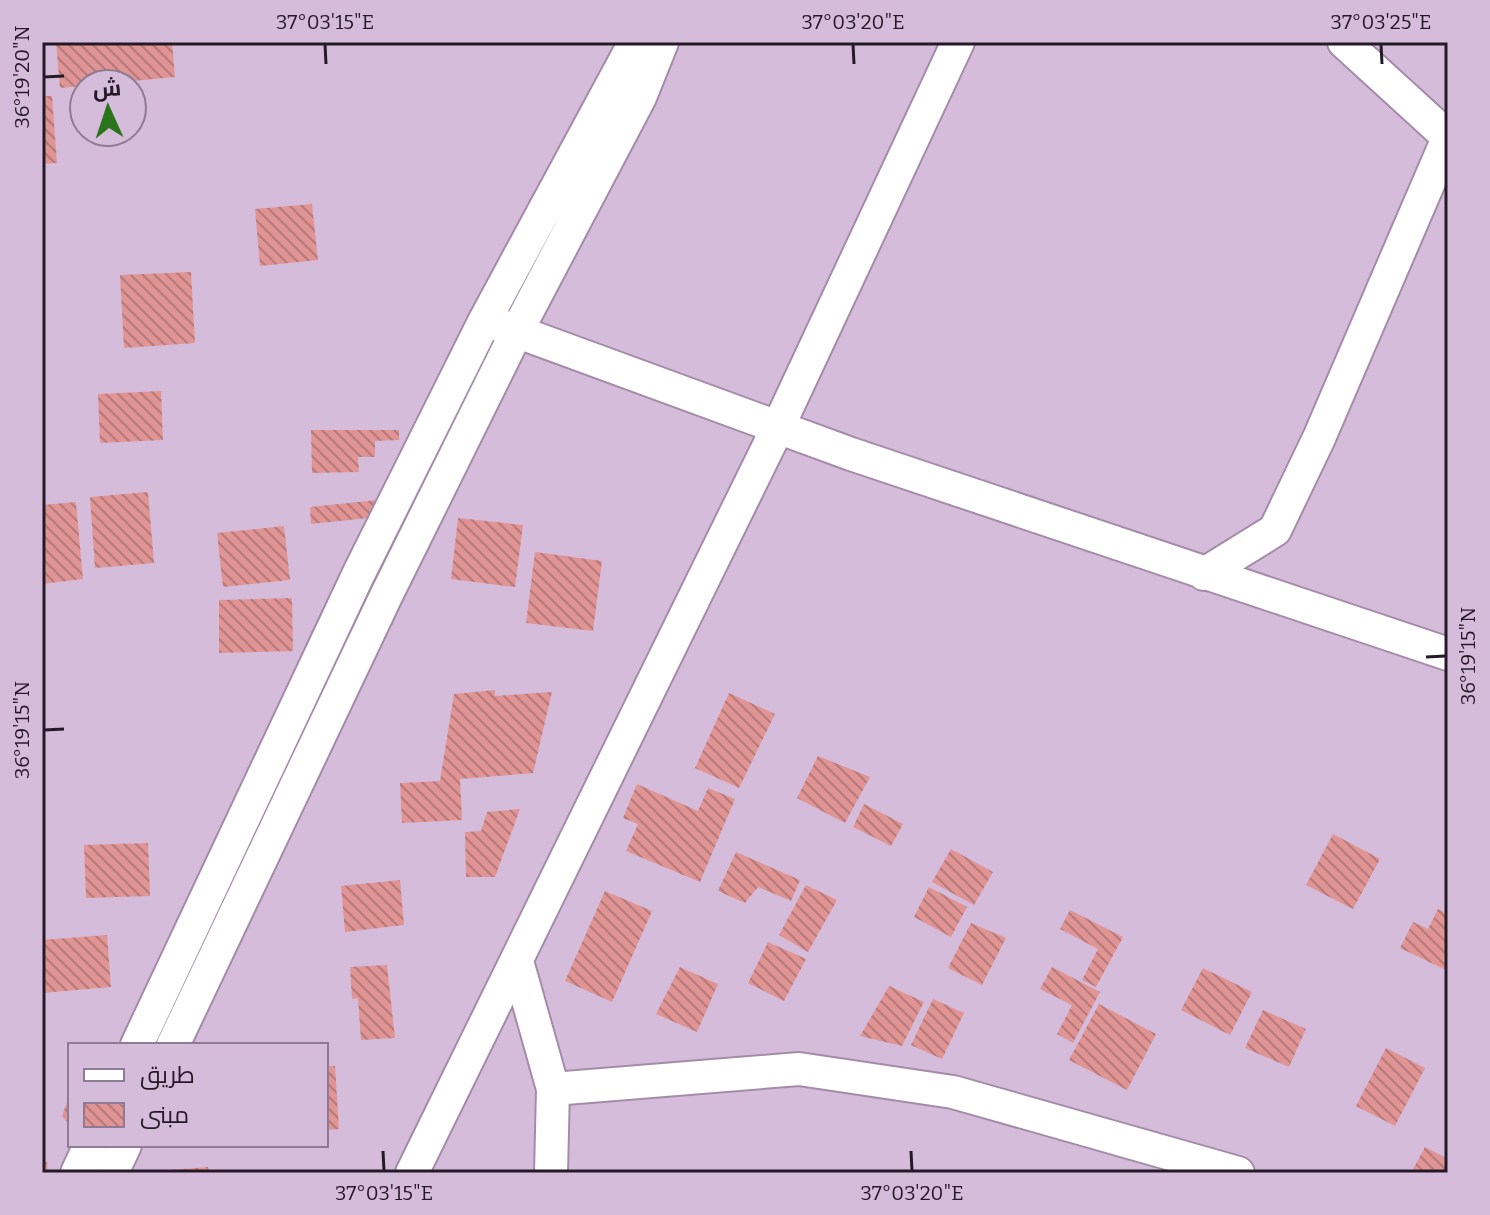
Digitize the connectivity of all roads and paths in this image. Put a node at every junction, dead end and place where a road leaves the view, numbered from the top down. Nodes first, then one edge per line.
1 (635, 42) edge
2 (662, 42) edge
3 (958, 42) edge
4 (1344, 42) edge
5 (1448, 138) edge
6 (485, 320) junction
7 (517, 331) junction
8 (779, 425) junction
9 (1204, 574) junction
10 (1448, 654) edge
11 (517, 961) junction
12 (138, 1043) edge
13 (174, 1043) edge
14 (553, 1089) junction
15 (89, 1147) edge
16 (124, 1147) edge
17 (77, 1173) edge
18 (112, 1173) edge
19 (412, 1173) edge
20 (551, 1173) edge
21 (1238, 1173) edge

1 - 6 street
2 - 7 street
3 - 8 street
4 - 5 street
5 - 9 street
6 - 7 street
6 - 12 street
7 - 8 street
7 - 13 street
8 - 9 street
8 - 11 street
9 - 10 street
11 - 14 street
11 - 19 street
14 - 20 street
14 - 21 street
15 - 17 street
16 - 18 street

